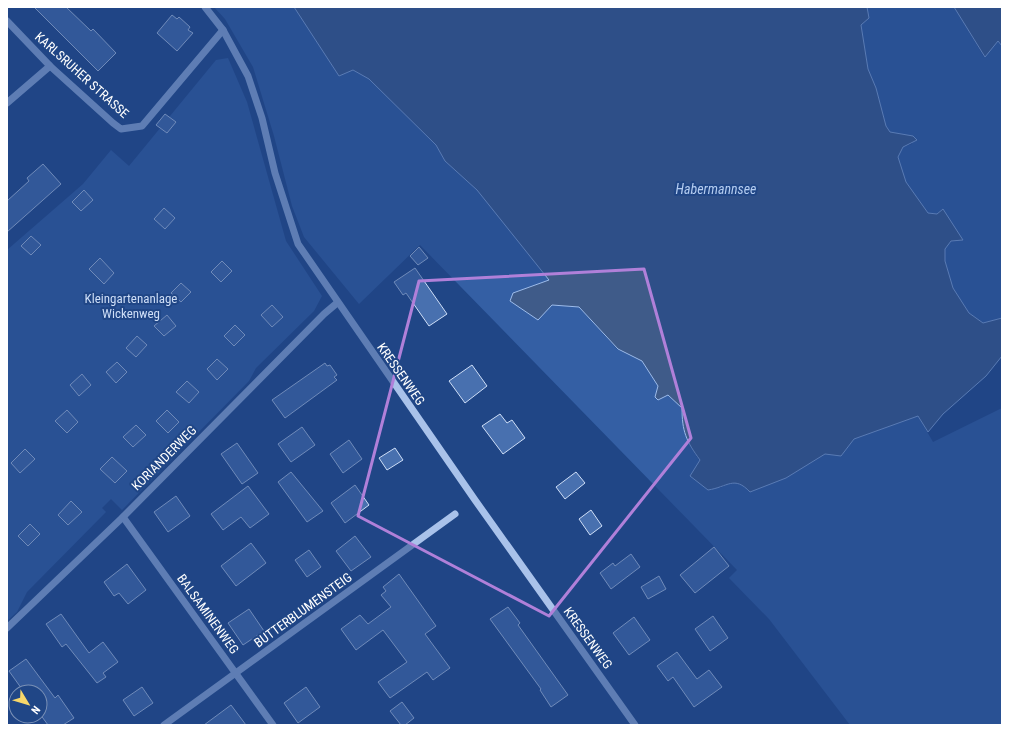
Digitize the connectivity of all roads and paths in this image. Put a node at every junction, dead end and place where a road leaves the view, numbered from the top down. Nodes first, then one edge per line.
1 (205, 7) edge
2 (7, 20) edge
3 (223, 30) junction
4 (50, 66) junction
5 (7, 103) edge
6 (337, 303) junction
7 (455, 514) dead end
8 (123, 517) junction
9 (7, 628) edge
10 (236, 673) junction
11 (164, 725) edge
12 (273, 725) edge
13 (635, 725) edge

1 - 3 street, KRESSENWEG
2 - 4 street, KARLSRUHER STRASSE
3 - 4 street, KARLSRUHER STRASSE
3 - 6 street, KRESSENWEG
4 - 5 street
6 - 8 street, KORIANDERWEG
6 - 13 street, KRESSENWEG
7 - 10 street, BUTTERBLUMENSTEIG
8 - 9 street, KORIANDERWEG
8 - 10 street, BALSAMINENWEG
10 - 11 street, BUTTERBLUMENSTEIG
10 - 12 street, BALSAMINENWEG

